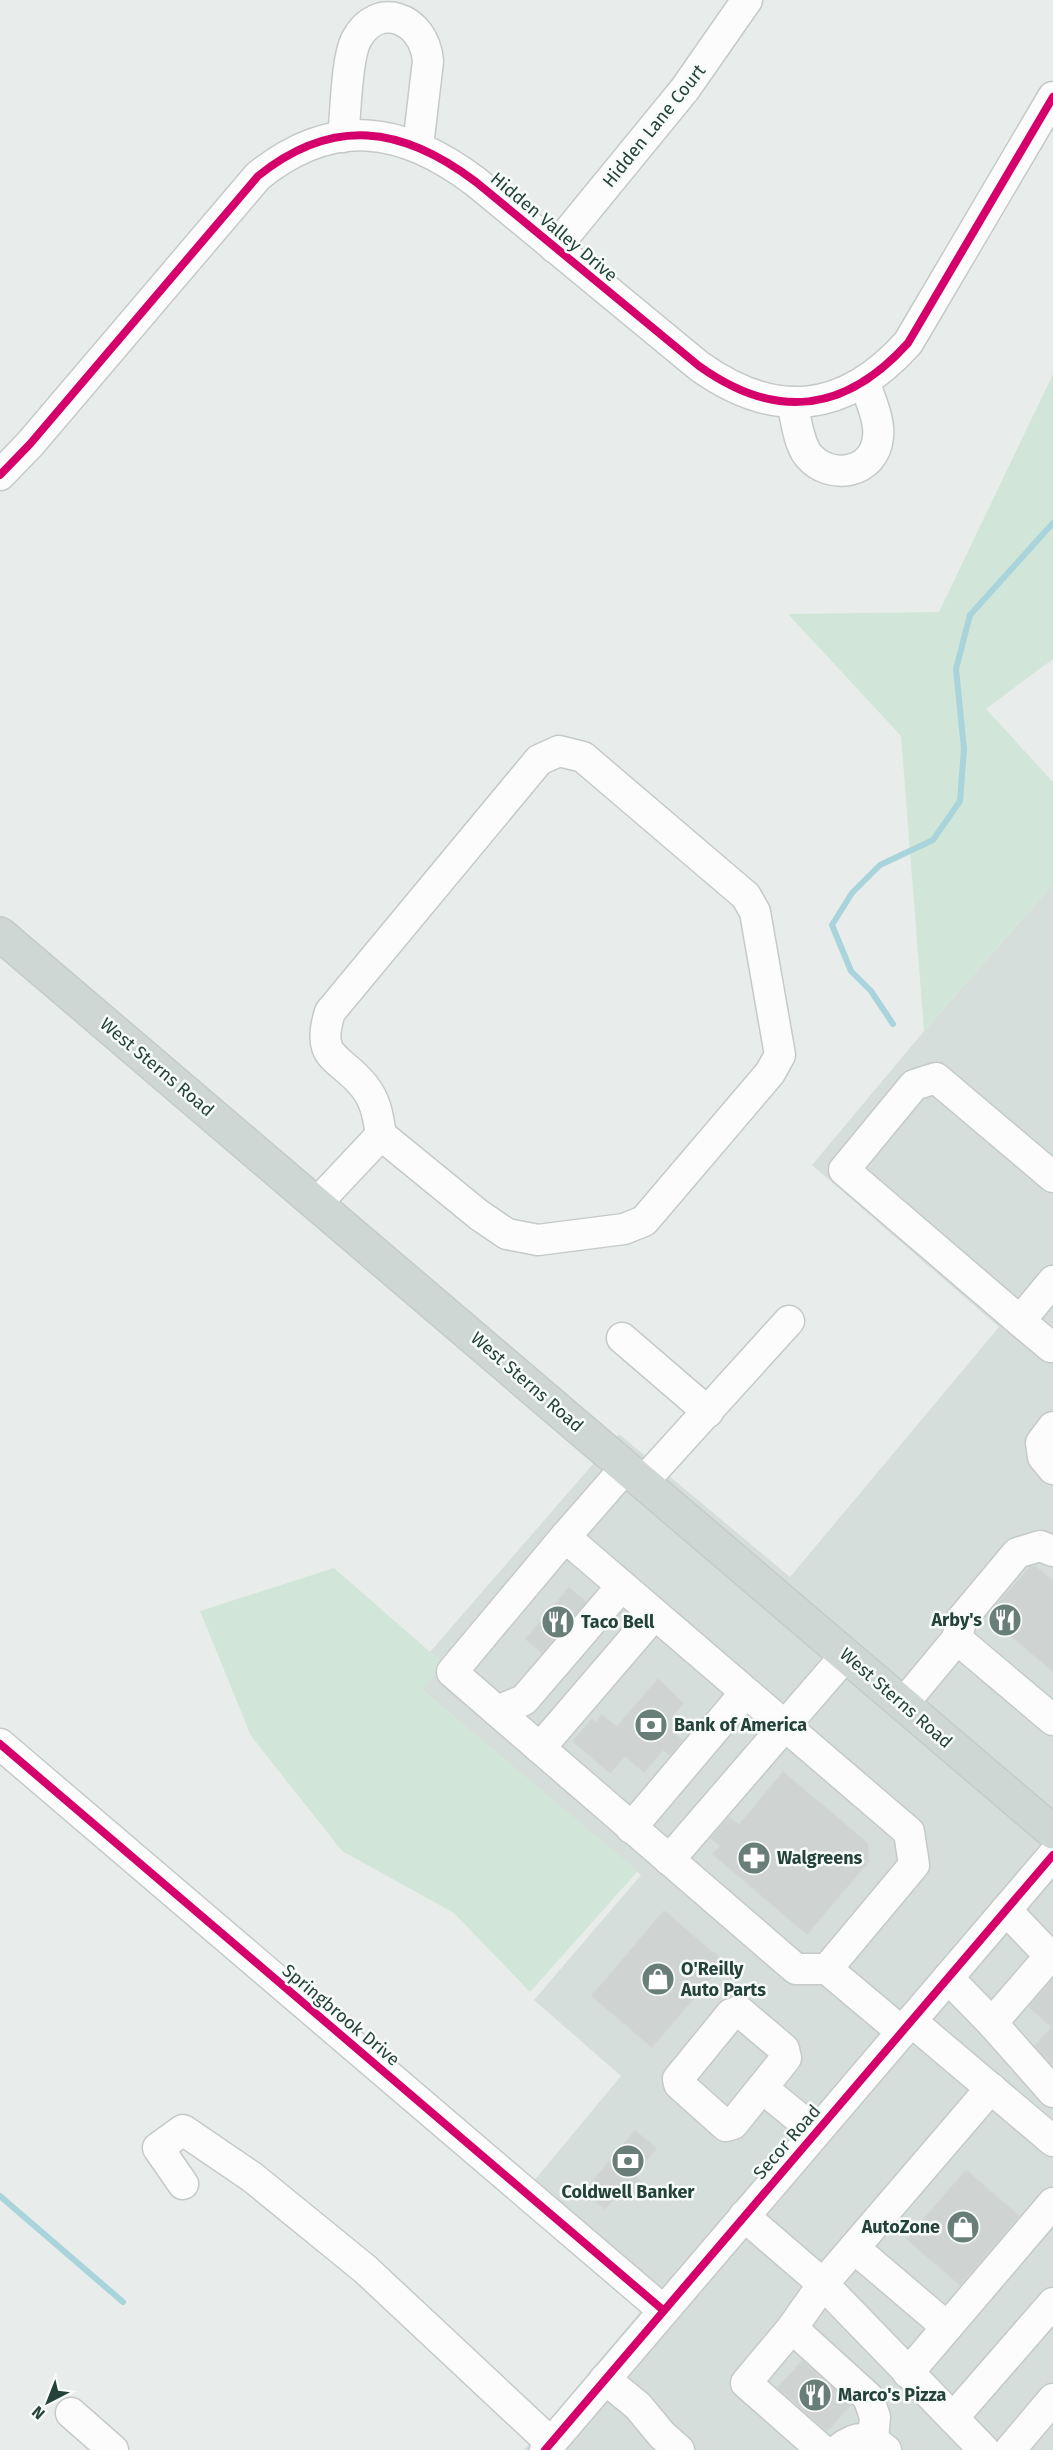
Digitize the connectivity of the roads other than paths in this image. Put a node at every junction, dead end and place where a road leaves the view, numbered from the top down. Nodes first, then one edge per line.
1 (747, 0) edge
2 (1053, 96) edge
3 (343, 137) junction
4 (418, 146) junction
5 (555, 248) junction
6 (865, 383) junction
7 (792, 402) junction
8 (0, 475) edge
9 (0, 934) edge
10 (381, 1135) junction
11 (1053, 1177) edge
12 (317, 1203) junction
13 (1053, 1281) edge
14 (1020, 1321) junction
15 (789, 1322) dead end
16 (622, 1338) dead end
17 (1051, 1347) dead end
18 (708, 1412) junction
19 (1053, 1427) edge
20 (1053, 1469) edge
21 (634, 1475) junction
22 (565, 1537) junction
23 (1053, 1551) edge
24 (621, 1587) junction
25 (654, 1616) junction
26 (957, 1639) junction
27 (846, 1654) junction
28 (745, 1693) junction
29 (903, 1704) junction
30 (497, 1711) junction
31 (1053, 1720) edge
32 (790, 1731) junction
33 (0, 1744) edge
34 (540, 1748) junction
35 (631, 1828) junction
36 (1053, 1832) edge
37 (1053, 1855) edge
38 (676, 1866) junction
39 (1006, 1910) junction
40 (1052, 1957) edge
41 (827, 1968) junction
42 (948, 1978) junction
43 (992, 2023) junction
44 (907, 2026) junction
45 (762, 2088) dead end
46 (991, 2088) junction
47 (1053, 2092) edge
48 (1053, 2101) edge
49 (816, 2132) junction
50 (1043, 2132) edge
51 (183, 2184) dead end
52 (1053, 2203) edge
53 (744, 2216) junction
54 (854, 2248) junction
55 (823, 2284) junction
56 (1051, 2309) edge
57 (663, 2310) junction
58 (947, 2327) junction
59 (792, 2328) junction
60 (909, 2373) junction
61 (606, 2379) junction
62 (1053, 2399) edge
63 (71, 2413) dead end
64 (953, 2418) junction
65 (880, 2444) edge
66 (664, 2445) edge
67 (548, 2446) edge
68 (113, 2450) edge
69 (822, 2450) edge
70 (838, 2450) edge
71 (984, 2450) edge
72 (1010, 2450) edge

1 - 5 street, Hidden Lane Court
2 - 6 street, Hidden Valley Drive
3 - 4 street, Hidden Valley Drive
3 - 4 street
3 - 8 street, Hidden Valley Drive
4 - 5 street, Hidden Valley Drive
5 - 7 street, Hidden Valley Drive
6 - 7 street, Hidden Valley Drive
6 - 7 street
9 - 12 main road, West Sterns Road
10 - 10 street
10 - 12 street
11 - 14 street
12 - 21 main road, West Sterns Road
13 - 14 street
14 - 17 street
15 - 18 street
16 - 18 street
18 - 21 street
19 - 20 street
21 - 22 street
21 - 27 main road, West Sterns Road
22 - 24 street
22 - 30 street
23 - 26 street
24 - 25 street
24 - 30 street
25 - 28 street
25 - 34 street
26 - 29 street
26 - 31 street
27 - 29 main road, West Sterns Road
27 - 32 street
28 - 32 street
28 - 35 street
29 - 36 main road, West Sterns Road
30 - 34 street
32 - 38 street
32 - 41 street
33 - 57 street, Springbrook Drive
34 - 35 street
35 - 38 street
37 - 39 street, Secor Road
38 - 41 street
39 - 40 street
39 - 42 street, Secor Road
40 - 43 street
41 - 44 street
42 - 43 street
42 - 44 street, Secor Road
43 - 47 street
44 - 46 street
44 - 49 street, Secor Road
45 - 49 street
46 - 50 street
46 - 54 street
48 - 50 street
49 - 53 street, Secor Road
51 - 67 street
52 - 58 street
53 - 55 street
53 - 57 street, Secor Road
54 - 55 street
54 - 58 street
55 - 59 street
55 - 60 street
56 - 64 street
57 - 61 street, Secor Road
58 - 60 street
59 - 65 street
59 - 69 street
60 - 64 street
61 - 66 street
61 - 67 street, Secor Road
62 - 72 street
63 - 68 street
64 - 71 street
65 - 70 street

